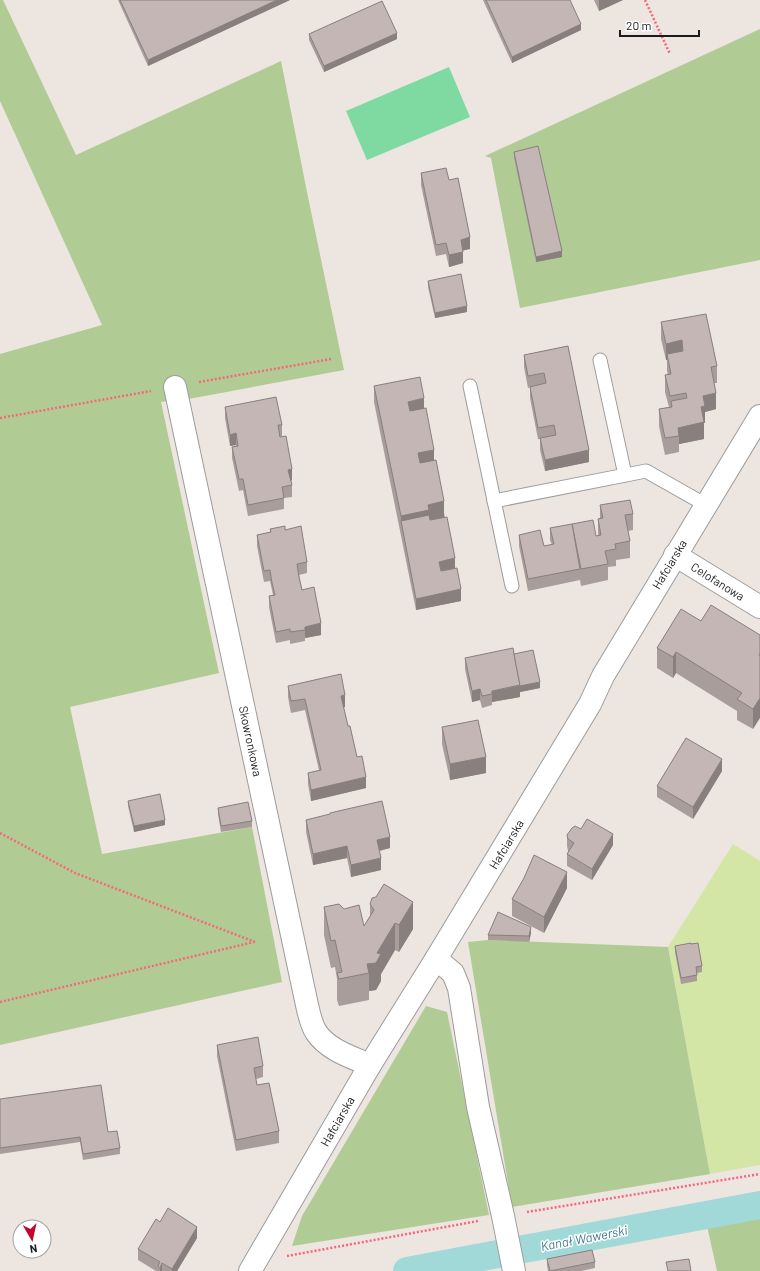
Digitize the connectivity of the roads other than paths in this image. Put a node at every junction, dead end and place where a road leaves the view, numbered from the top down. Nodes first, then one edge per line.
1 (600, 360) dead end
2 (175, 386) dead end
3 (470, 386) dead end
4 (760, 416) edge
5 (625, 475) junction
6 (494, 501) junction
7 (706, 504) junction
8 (675, 555) junction
9 (512, 586) dead end
10 (760, 608) edge
11 (436, 959) junction
12 (370, 1065) junction
13 (513, 1268) edge
14 (250, 1271) edge

1 - 5 lane
2 - 12 street, Skowronkowa
3 - 6 lane
4 - 7 street, Hafciarska
5 - 6 lane
5 - 7 lane
6 - 9 lane
7 - 8 street, Hafciarska
8 - 10 street, Celofanowa
8 - 11 street, Hafciarska
11 - 12 street, Hafciarska
11 - 13 street
12 - 14 street, Hafciarska

